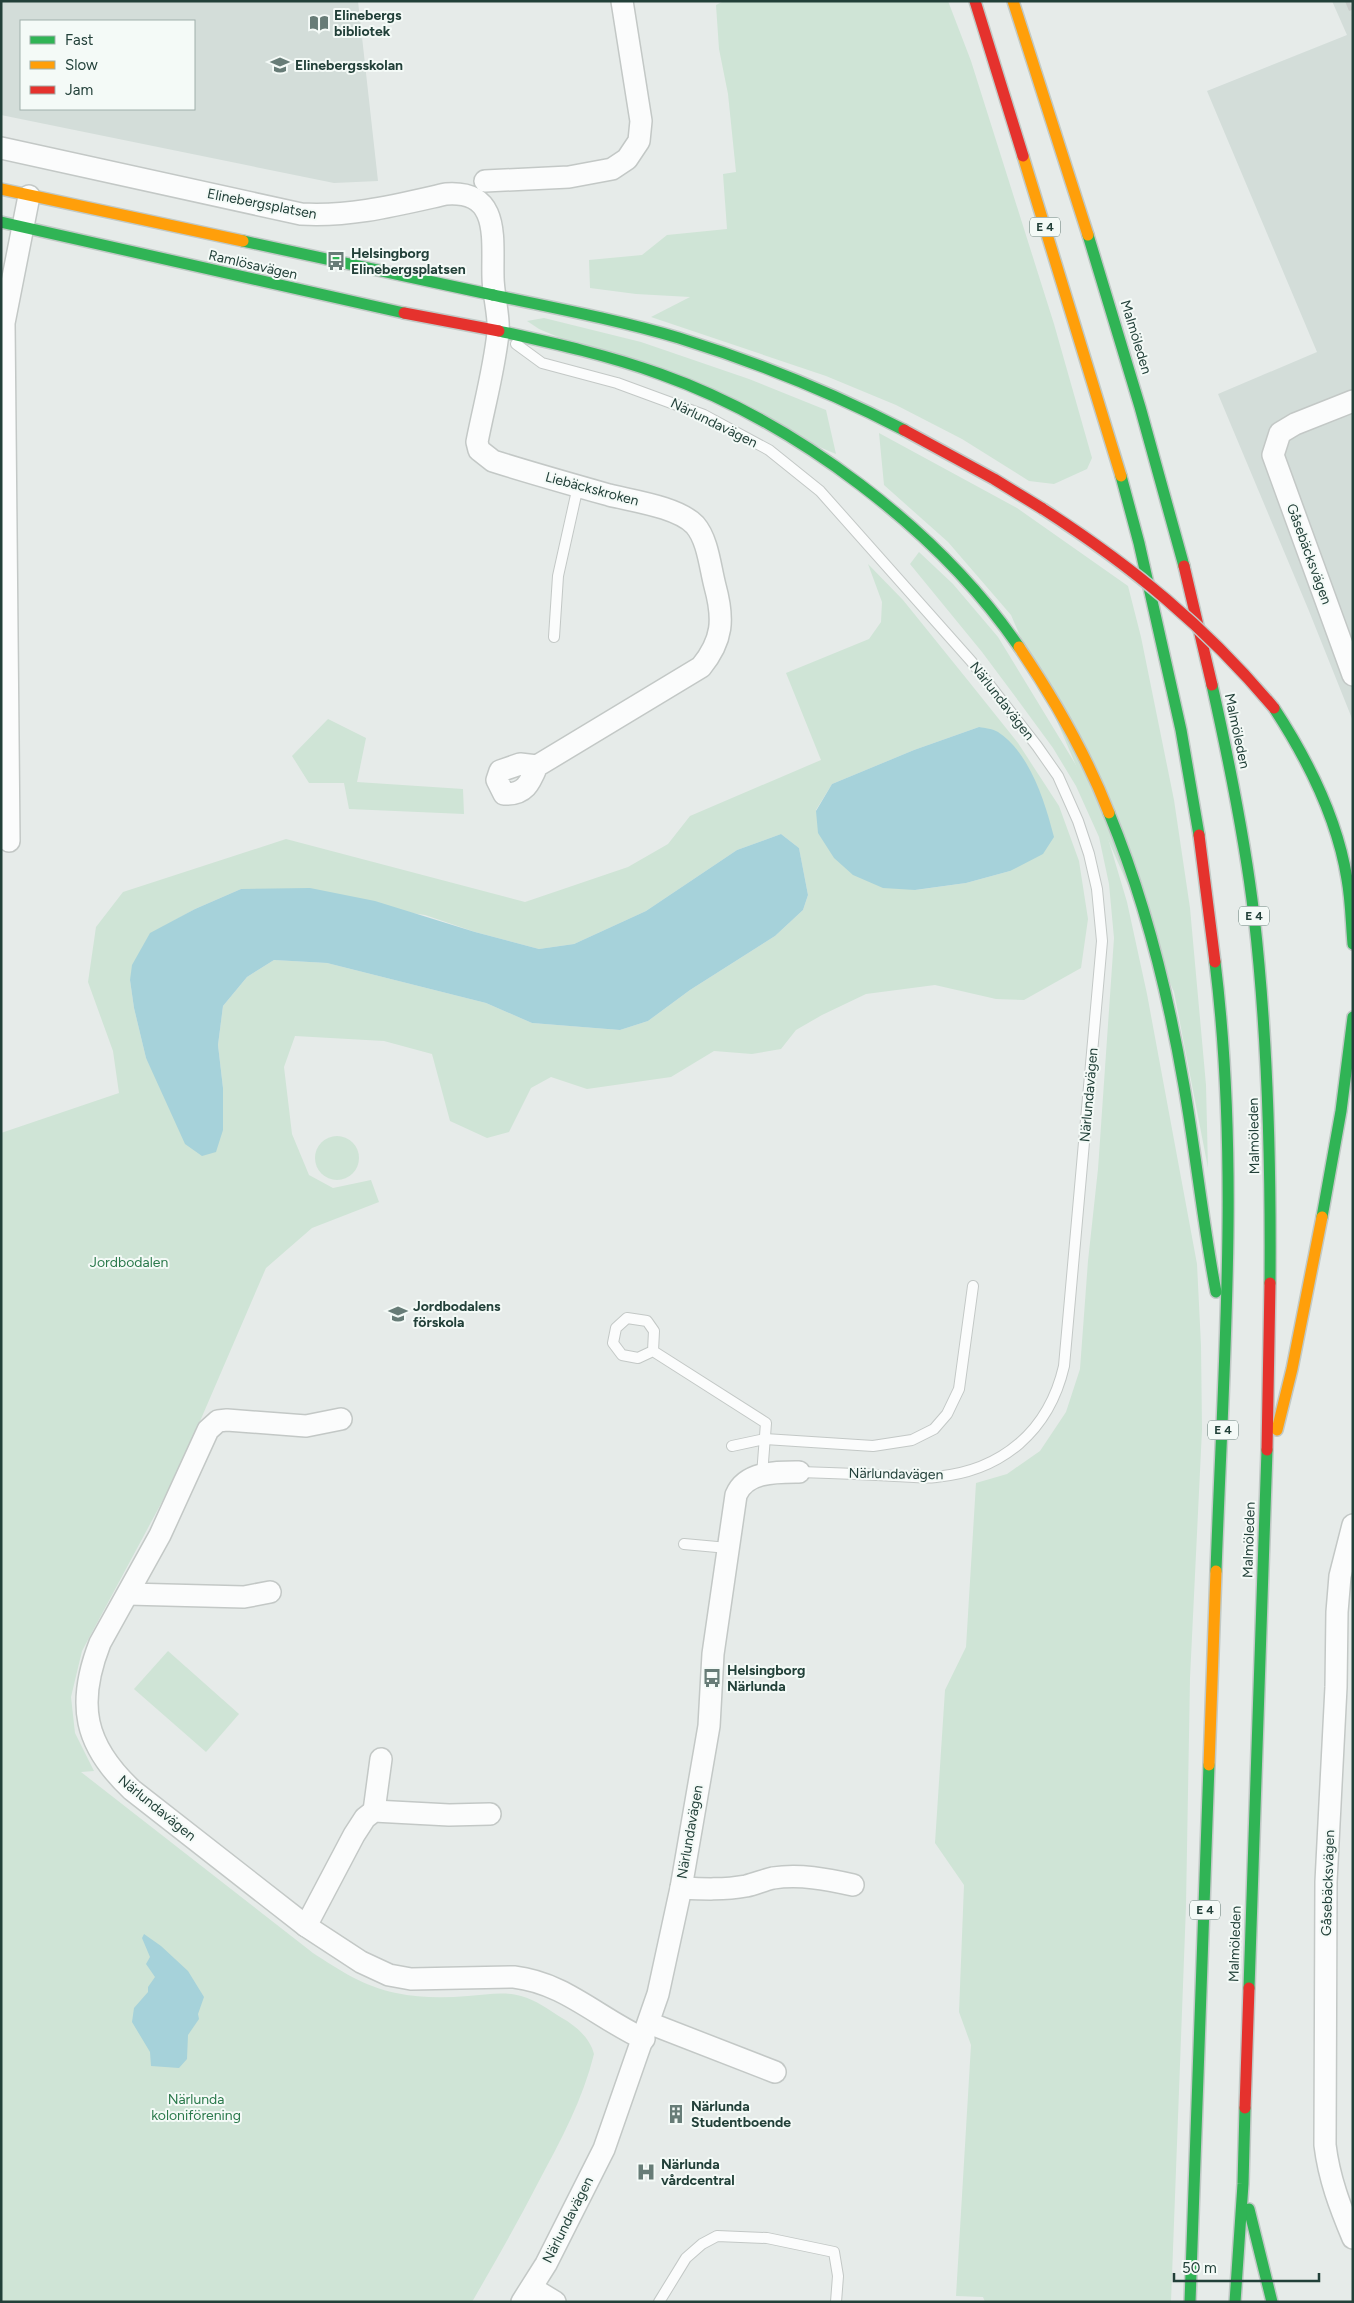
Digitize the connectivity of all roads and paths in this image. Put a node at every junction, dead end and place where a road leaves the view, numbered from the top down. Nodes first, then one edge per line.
1 (622, 1) edge
2 (976, 1) edge
3 (1013, 1) edge
4 (1, 148) edge
5 (485, 181) dead end
6 (1, 189) edge
7 (29, 196) junction
8 (1, 222) edge
9 (23, 228) junction
10 (493, 295) junction
11 (499, 331) junction
12 (1353, 401) edge
13 (578, 486) junction
14 (554, 637) dead end
15 (1353, 675) edge
16 (538, 766) dead end
17 (9, 841) dead end
18 (1353, 944) edge
19 (1353, 1017) edge
20 (973, 1286) dead end
21 (1227, 1342) junction
22 (652, 1351) junction
23 (341, 1419) dead end
24 (765, 1439) junction
25 (732, 1446) dead end
26 (799, 1472) joint
27 (1266, 1473) junction
28 (762, 1475) junction
29 (1353, 1525) edge
30 (684, 1544) dead end
31 (728, 1548) junction
32 (270, 1592) dead end
33 (128, 1594) junction
34 (381, 1759) dead end
35 (374, 1810) junction
36 (490, 1814) dead end
37 (853, 1885) dead end
38 (681, 1888) junction
39 (306, 1926) junction
40 (646, 2031) junction
41 (775, 2072) dead end
42 (1242, 2184) junction
43 (1353, 2238) edge
44 (527, 2295) edge
45 (555, 2302) edge
46 (659, 2302) edge
47 (836, 2302) edge
48 (1190, 2302) edge
49 (1235, 2302) edge
50 (1272, 2302) edge

1 - 5 street
2 - 21 main road, Malmöleden / E 4
3 - 27 main road, Malmöleden / E 4
4 - 10 street, Elinebergsplatsen
6 - 7 main road, Ramlösavägen
7 - 9 street
7 - 10 main road, Ramlösavägen
8 - 9 main road, Ramlösavägen
9 - 11 main road, Ramlösavägen
9 - 17 street
10 - 11 street, Elinebergsplatsen
10 - 18 main road, Ramlösavägen, bridge
11 - 13 street, Liebäckskroken
11 - 21 main road, Ramlösavägen
11 - 26 lane, Närlundavägen
12 - 15 street, Gåsebäcksvägen
13 - 14 lane
13 - 16 street, Liebäckskroken
19 - 27 main road
20 - 24 lane
21 - 48 main road, Malmöleden / E 4
22 - 22 lane
22 - 24 lane
23 - 33 street, Närlundavägen
24 - 25 lane
24 - 28 lane
26 - 28 street, Närlundavägen
27 - 42 main road, Malmöleden / E 4
28 - 31 street, Närlundavägen
29 - 43 street, Gåsebäcksvägen
30 - 31 lane
31 - 38 street, Närlundavägen
32 - 33 street
33 - 39 street, Närlundavägen
34 - 35 street
35 - 36 street
35 - 39 street
37 - 38 street, Närlundavägen
38 - 40 street, Närlundavägen
39 - 40 street, Närlundavägen
40 - 41 street, Närlundavägen
40 - 44 street, Närlundavägen
42 - 49 main road, Malmöleden / E 4
42 - 50 main road
44 - 45 street, Närlundavägen
46 - 47 lane

